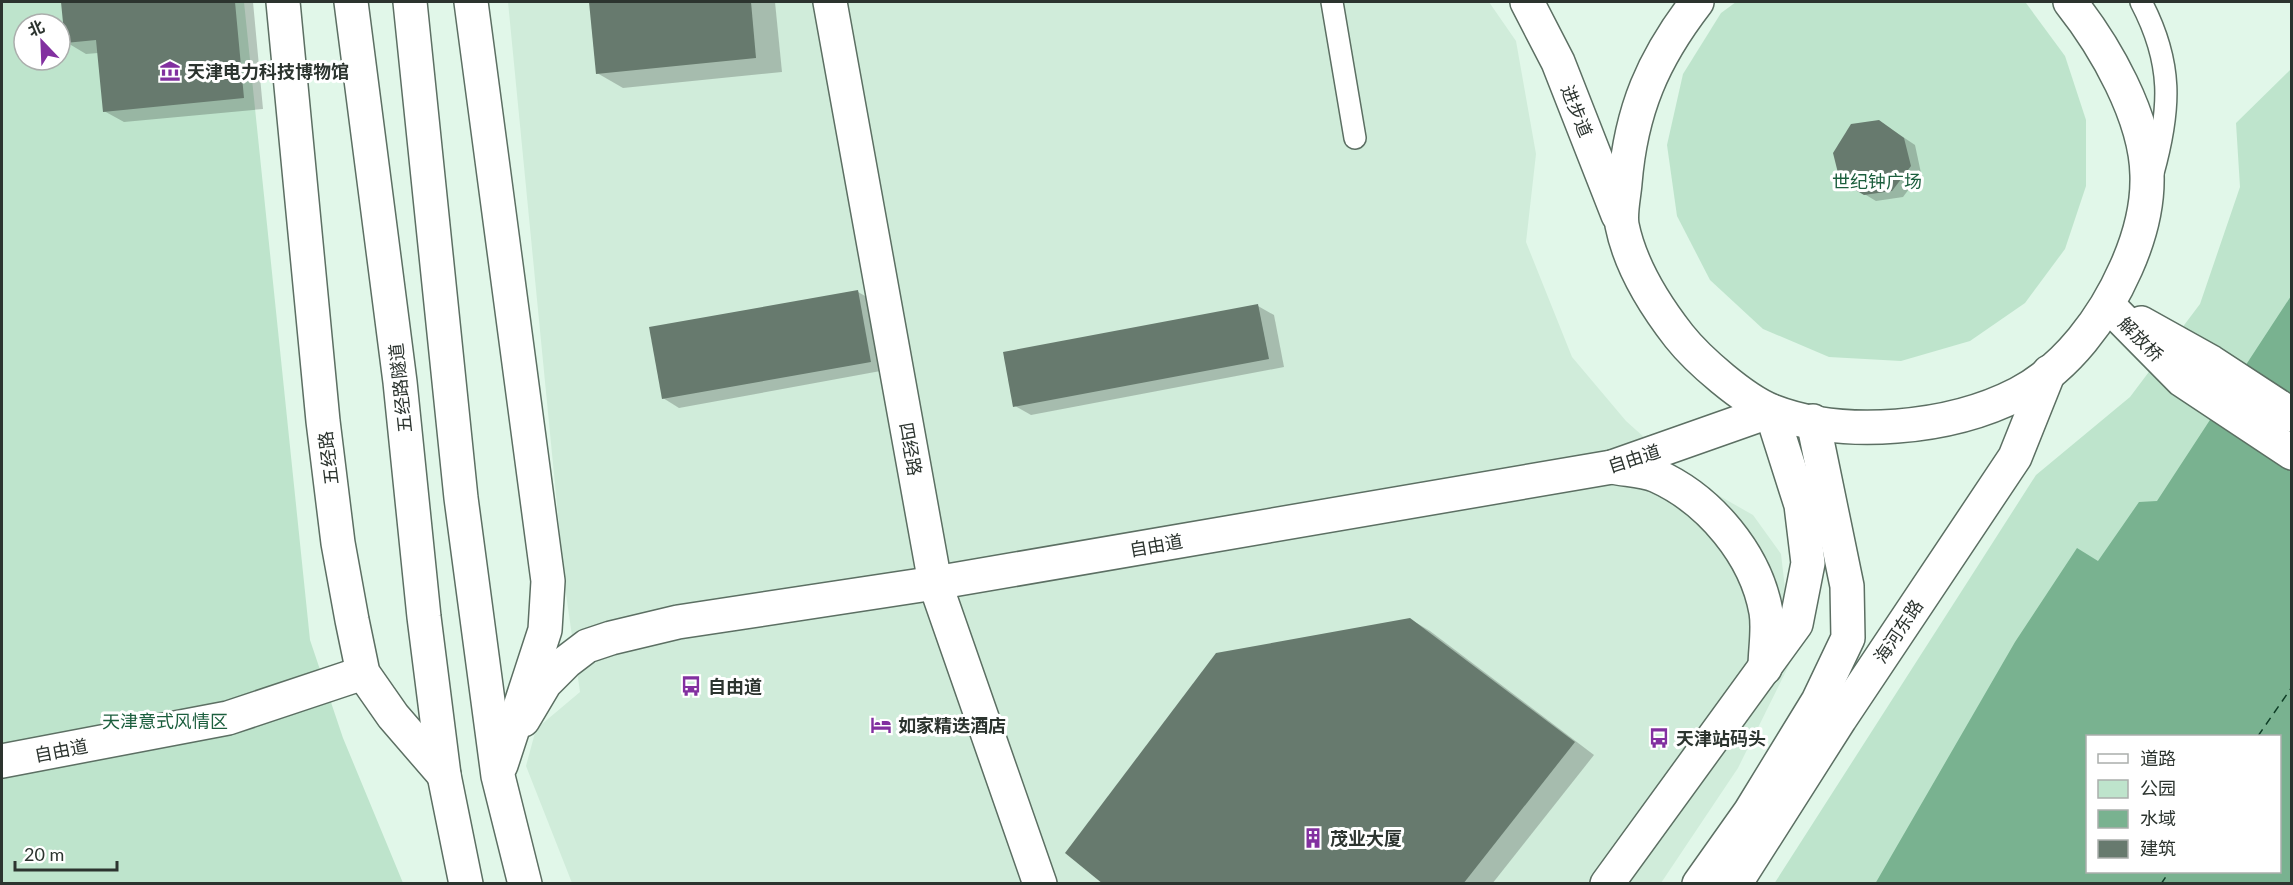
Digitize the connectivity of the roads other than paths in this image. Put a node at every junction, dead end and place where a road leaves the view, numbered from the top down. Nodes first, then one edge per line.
1 (283, 2) edge
2 (351, 2) edge
3 (410, 2) edge
4 (471, 2) edge
5 (830, 2) edge
6 (1332, 2) edge
7 (1527, 2) edge
8 (1696, 2) edge
9 (2070, 2) edge
10 (2141, 2) edge
11 (1355, 138) dead end
12 (2146, 197) junction
13 (1622, 222) junction
14 (2108, 305) junction
15 (2049, 372) junction
16 (2202, 374) junction
17 (1770, 411) junction
18 (2292, 415) edge
19 (1813, 422) junction
20 (2292, 453) edge
21 (1612, 467) junction
22 (935, 583) junction
23 (1765, 668) junction
24 (363, 673) junction
25 (2, 761) edge
26 (444, 775) junction
27 (498, 776) junction
28 (466, 884) edge
29 (525, 884) edge
30 (1040, 884) edge
31 (1607, 884) edge
32 (1699, 884) edge
33 (1735, 884) edge

1 - 24 street, 五经路
2 - 26 street, 五经路隧道
3 - 27 street
4 - 27 street
5 - 22 street, 四经路
6 - 11 lane
7 - 13 street, 进步道
8 - 13 street
9 - 12 street
10 - 12 lane
12 - 14 street
13 - 17 street, 进步道
14 - 15 street
14 - 16 street, 解放桥
15 - 19 street
15 - 33 street, 海河东路
16 - 18 street, 解放桥
16 - 20 street, 解放桥
17 - 19 street
17 - 21 street, 自由道
17 - 23 street
19 - 32 street, 海河东路
21 - 22 street, 自由道
21 - 23 street
22 - 27 street, 自由道
22 - 30 street, 四经路
23 - 31 street
24 - 25 street, 自由道
24 - 26 street, 五经路
26 - 28 street, 五经路
27 - 29 street

